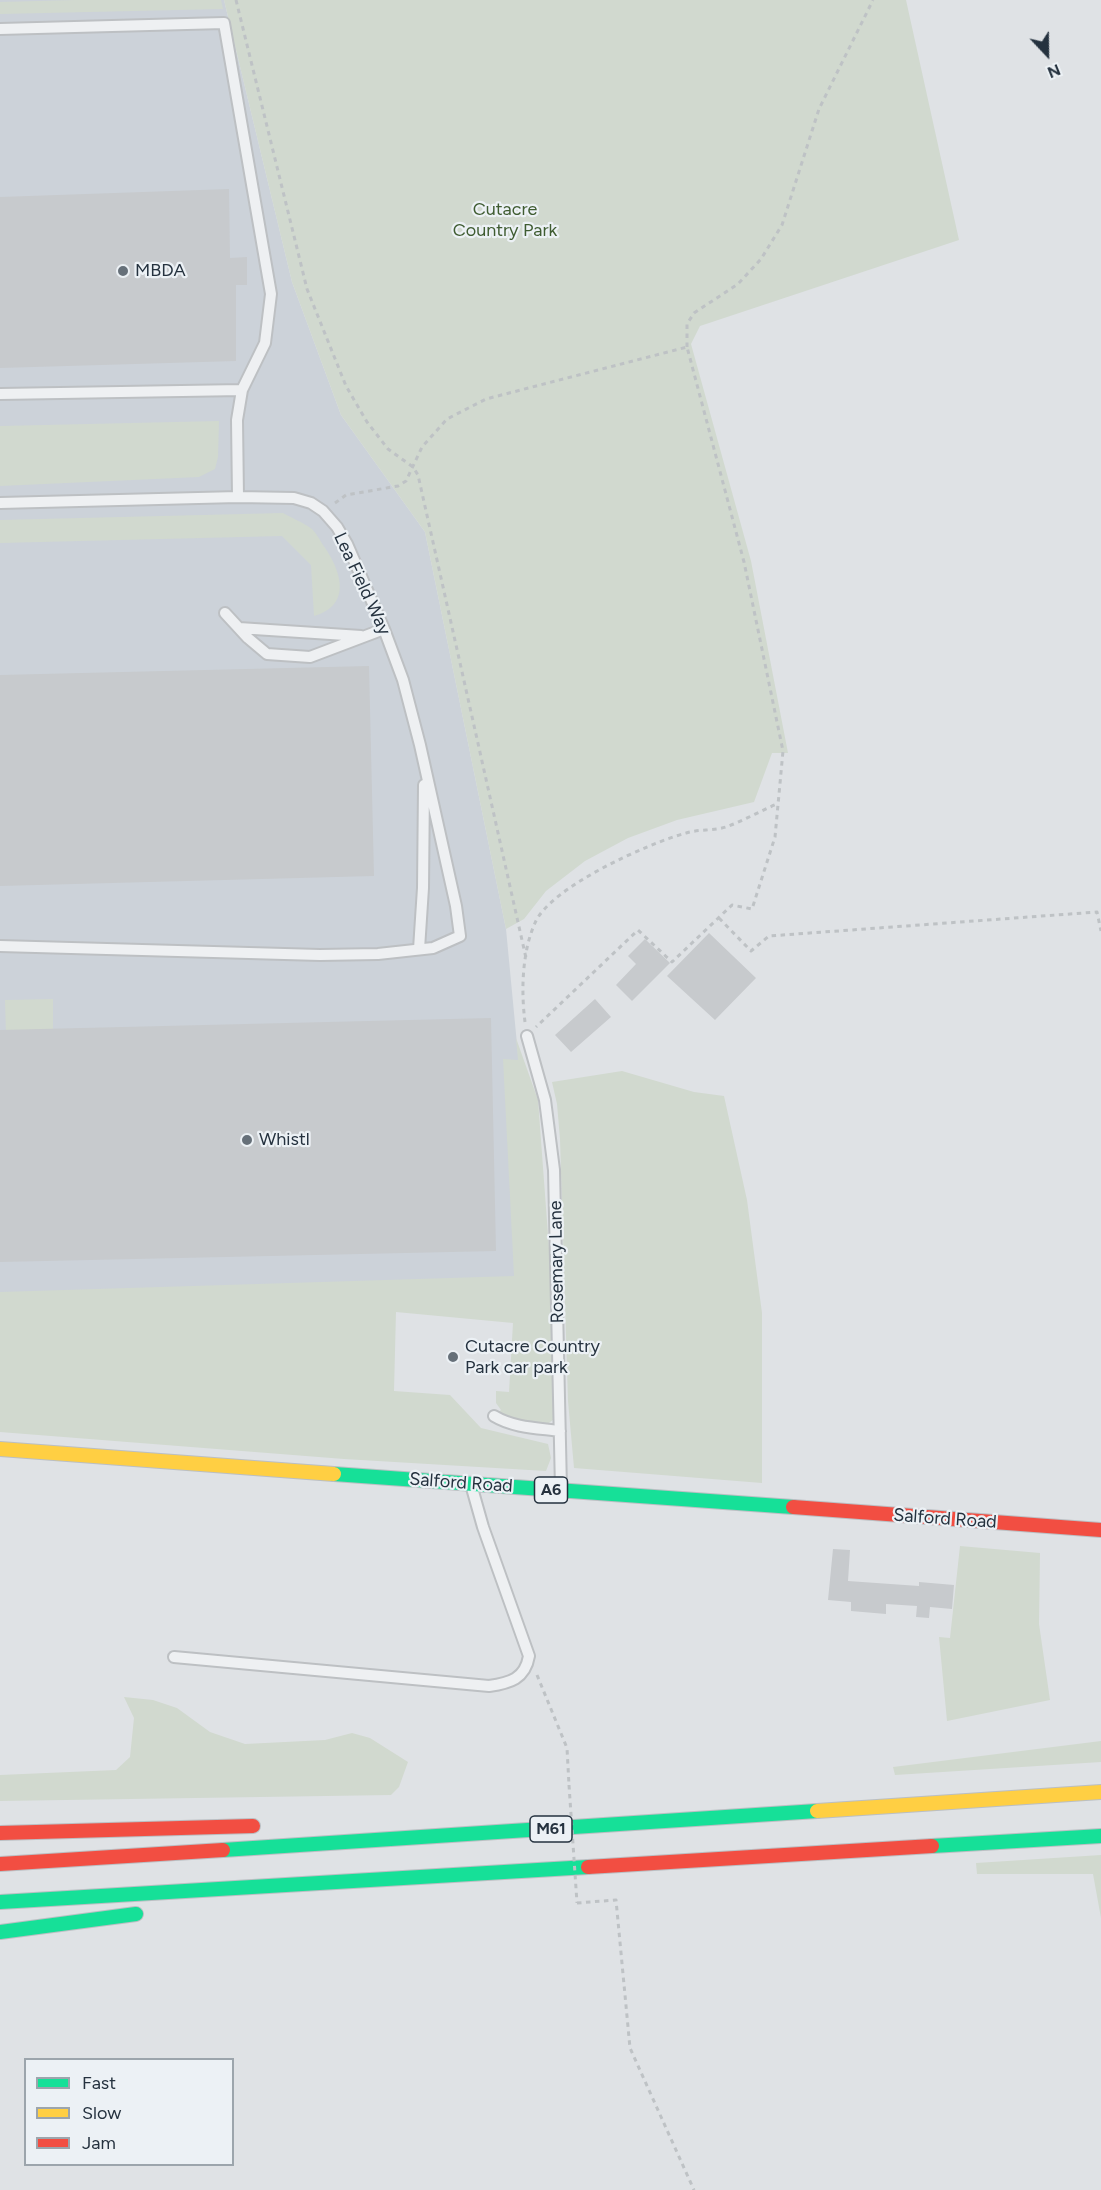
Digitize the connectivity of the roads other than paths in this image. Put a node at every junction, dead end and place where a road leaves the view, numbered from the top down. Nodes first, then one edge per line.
1 (0, 29) edge
2 (242, 390) junction
3 (0, 394) edge
4 (238, 496) junction
5 (0, 503) edge
6 (225, 613) dead end
7 (239, 628) junction
8 (384, 629) junction
9 (365, 636) junction
10 (425, 766) junction
11 (0, 946) edge
12 (419, 949) junction
13 (527, 1036) road end
14 (494, 1416) dead end
15 (560, 1431) junction
16 (0, 1449) edge
17 (471, 1484) junction
18 (561, 1490) junction
19 (1101, 1530) edge
20 (174, 1657) dead end
21 (1101, 1792) edge
22 (267, 1826) dead end
23 (386, 1826) dead end
24 (601, 1826) junction
25 (0, 1833) edge
26 (1101, 1836) edge
27 (0, 1864) edge
28 (426, 1876) junction
29 (0, 1902) edge
30 (225, 1902) dead end
31 (154, 1912) dead end
32 (0, 1932) edge

1 - 2 lane
2 - 3 lane
2 - 4 lane
4 - 5 lane, Lea Field Way
4 - 8 lane, Lea Field Way
6 - 7 lane
7 - 9 lane
7 - 9 lane
8 - 9 lane
8 - 10 lane, Lea Field Way
10 - 12 lane
10 - 12 lane, Lea Field Way
11 - 12 lane
13 - 15 lane, Rosemary Lane
14 - 15 lane
15 - 18 lane, Rosemary Lane
16 - 17 main road, Salford Road / A6
17 - 18 main road, Salford Road / A6
17 - 20 lane
18 - 19 main road, Salford Road / A6
21 - 24 main road, M61
22 - 25 main road
23 - 24 main road, M61
24 - 27 main road, M61
26 - 28 main road, M61
28 - 29 main road, M61
28 - 30 main road, M61
31 - 32 main road

